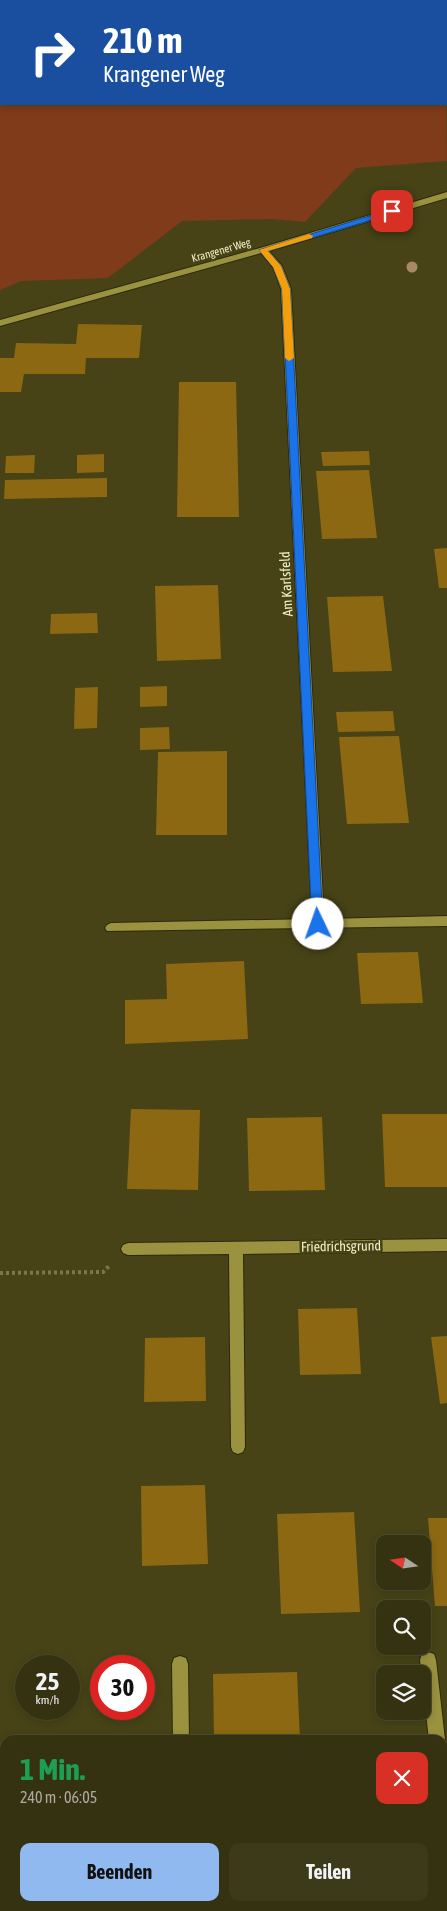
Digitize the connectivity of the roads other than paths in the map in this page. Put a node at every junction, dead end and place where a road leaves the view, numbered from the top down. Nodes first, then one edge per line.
1 (447, 195) edge
2 (263, 250) junction
3 (0, 323) edge
4 (447, 921) edge
5 (318, 924) junction
6 (111, 928) dead end
7 (447, 1245) edge
8 (236, 1248) junction
9 (128, 1249) road end
10 (238, 1447) dead end
11 (428, 1660) dead end
12 (180, 1664) dead end
13 (181, 1735) edge
14 (436, 1735) edge

1 - 2 street, Krangener Weg
2 - 3 street, Krangener Weg
2 - 5 street, Am Karlsfeld
4 - 5 street
5 - 6 street
7 - 8 street, Friedrichsgrund
8 - 9 street, Friedrichsgrund
8 - 10 street
11 - 14 street
12 - 13 street

